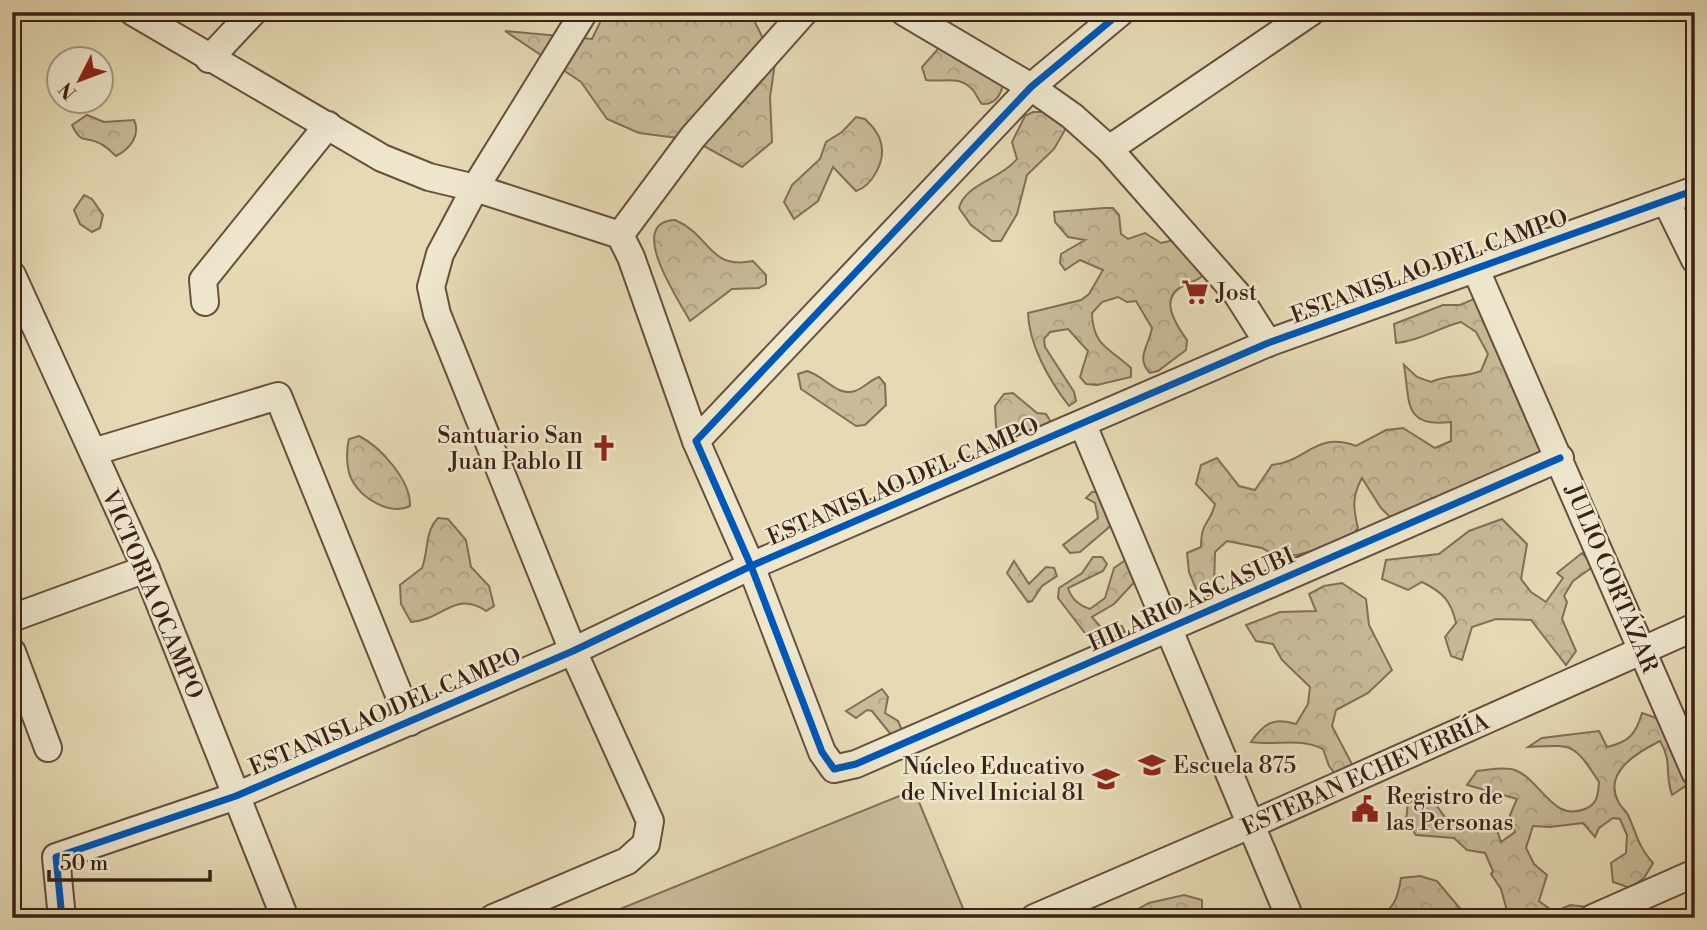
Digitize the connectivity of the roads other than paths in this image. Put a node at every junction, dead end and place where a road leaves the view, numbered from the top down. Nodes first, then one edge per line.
1 (133, 12) edge
2 (253, 12) edge
3 (584, 12) edge
4 (804, 12) edge
5 (904, 12) edge
6 (1121, 12) edge
7 (1311, 12) edge
8 (209, 59) junction
9 (1031, 87) junction
10 (328, 125) junction
11 (1109, 149) junction
12 (475, 188) junction
13 (1695, 190) edge
14 (1666, 201) junction
15 (620, 234) junction
16 (1695, 260) edge
17 (1476, 270) junction
18 (12, 275) edge
19 (205, 302) dead end
20 (1268, 343) junction
21 (1083, 425) junction
22 (696, 441) junction
23 (93, 452) junction
24 (1560, 458) junction
25 (751, 566) junction
26 (146, 569) junction
27 (12, 618) edge
28 (1695, 627) edge
29 (1168, 630) junction
30 (1643, 649) junction
31 (573, 651) junction
32 (12, 652) edge
33 (410, 722) junction
34 (48, 748) dead end
35 (1695, 772) edge
36 (236, 796) junction
37 (1250, 825) junction
38 (1695, 873) edge
39 (62, 918) edge
40 (285, 918) edge
41 (493, 918) edge
42 (1034, 918) edge
43 (1290, 918) edge
44 (1593, 918) edge

1 - 8 street
2 - 8 street
3 - 12 street
4 - 15 street
5 - 9 street
6 - 9 street
7 - 11 street
8 - 10 street
9 - 11 street
9 - 22 street
10 - 12 street
10 - 19 street
11 - 20 street
12 - 15 street
12 - 31 street
13 - 14 street, ESTANISLAO DEL CAMPO
14 - 16 street
14 - 17 street, ESTANISLAO DEL CAMPO
15 - 22 street
17 - 20 street, ESTANISLAO DEL CAMPO
17 - 24 street, JULIO CORTÁZAR
18 - 23 street, VICTORIA OCAMPO
20 - 21 street, ESTANISLAO DEL CAMPO
21 - 25 street, ESTANISLAO DEL CAMPO
21 - 29 street
22 - 25 street
23 - 26 street, VICTORIA OCAMPO
23 - 33 street
24 - 29 street, HILARIO ASCASUBI
24 - 30 street, JULIO CORTÁZAR
25 - 29 street, HILARIO ASCASUBI
25 - 31 street, ESTANISLAO DEL CAMPO
26 - 27 street
26 - 36 street, VICTORIA OCAMPO
28 - 30 street, ESTEBAN ECHEVERRÍA
29 - 37 street
30 - 35 street, JULIO CORTÁZAR
30 - 37 street, ESTEBAN ECHEVERRÍA
31 - 33 street, ESTANISLAO DEL CAMPO
31 - 41 street
32 - 34 street
33 - 36 street, ESTANISLAO DEL CAMPO
36 - 39 street, ESTANISLAO DEL CAMPO
36 - 40 street, VICTORIA OCAMPO
37 - 42 street, ESTEBAN ECHEVERRÍA
37 - 43 street
38 - 44 street

